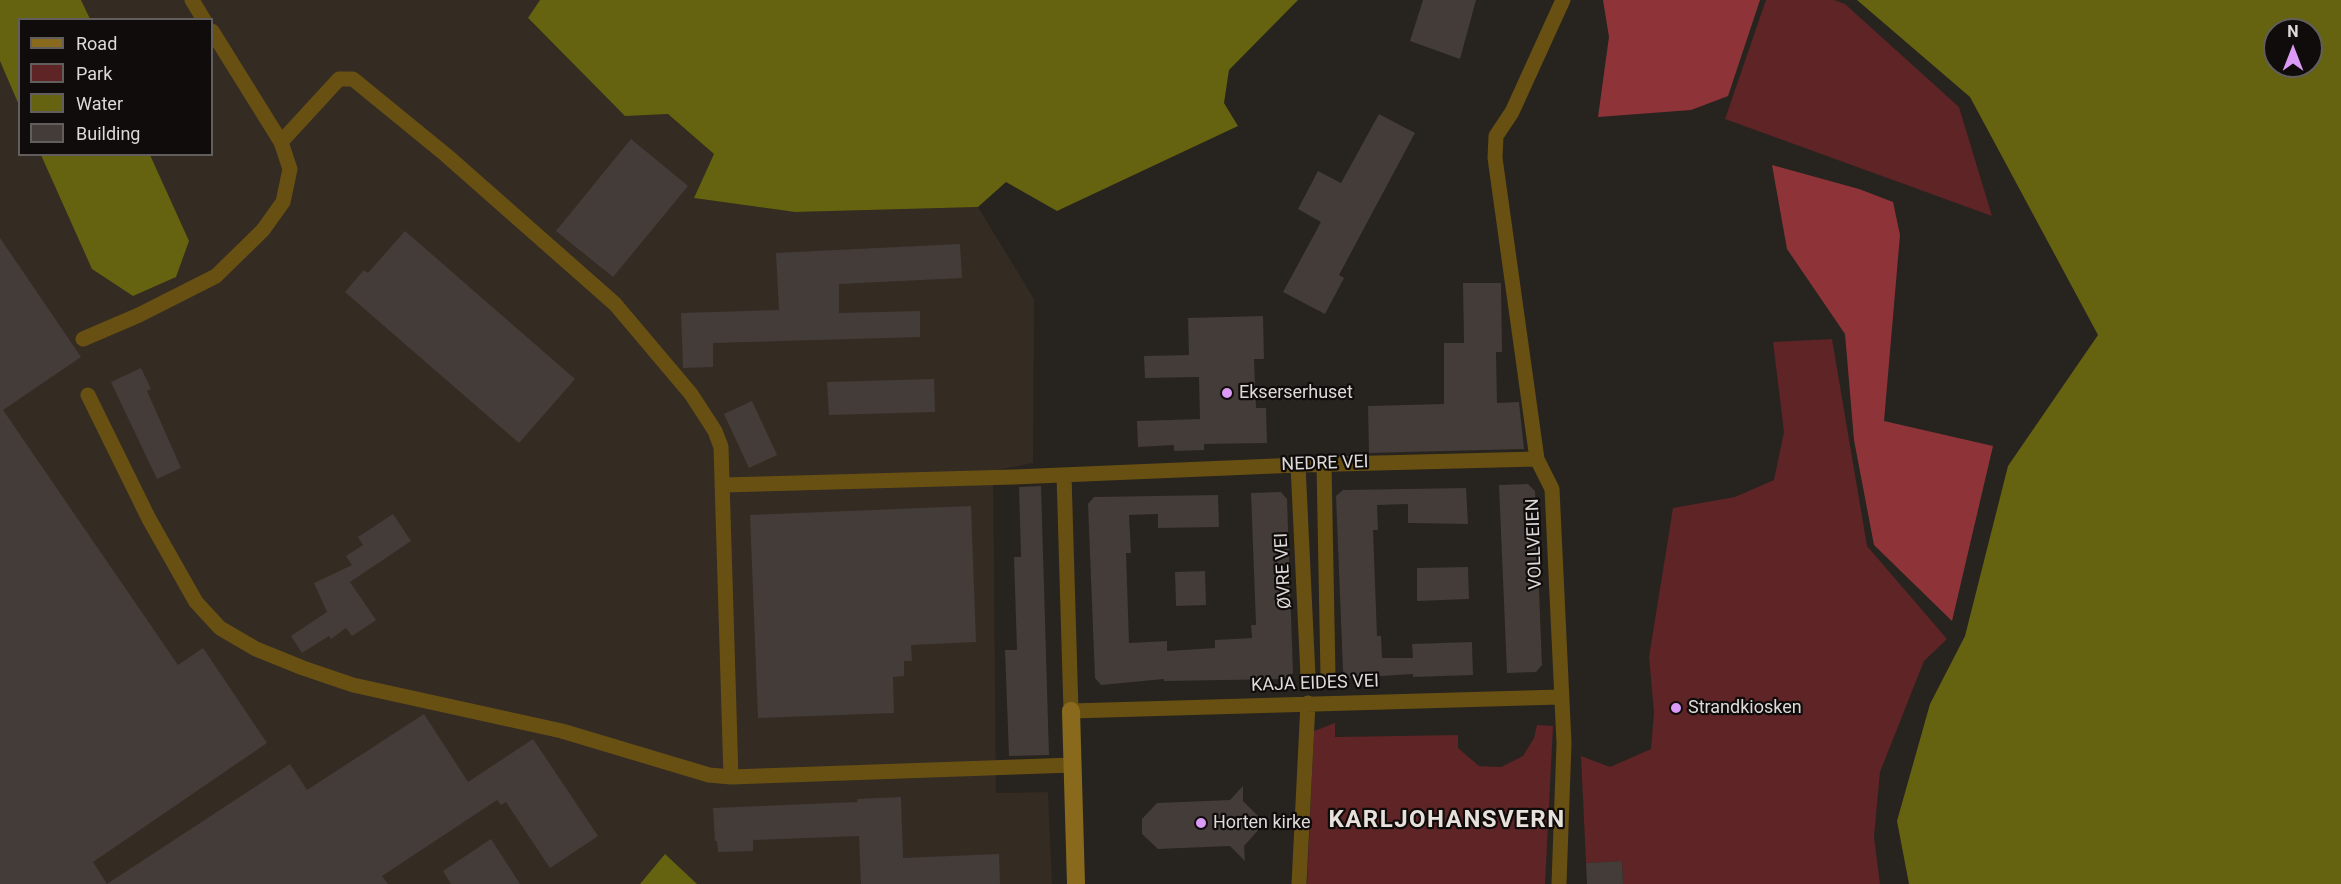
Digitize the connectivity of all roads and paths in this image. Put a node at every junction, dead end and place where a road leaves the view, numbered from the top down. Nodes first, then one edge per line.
1 (192, 0) edge
2 (1563, 0) edge
3 (203, 18) edge
4 (213, 34) edge
5 (281, 142) junction
6 (83, 339) dead end
7 (88, 395) dead end
8 (1537, 459) junction
9 (1324, 464) junction
10 (1298, 465) junction
11 (1064, 476) junction
12 (724, 485) junction
13 (1308, 676) dead end
14 (1328, 676) dead end
15 (1560, 698) junction
16 (1308, 703) junction
17 (1071, 711) junction
18 (1073, 765) junction
19 (731, 777) junction
20 (1076, 884) edge
21 (1299, 884) edge
22 (1559, 884) edge

1 - 3 street
2 - 8 street, VOLLVEIEN
4 - 5 street
5 - 6 street
5 - 12 street
7 - 19 street
8 - 9 street, NEDRE VEI
8 - 15 street, VOLLVEIEN
9 - 10 street, NEDRE VEI
9 - 14 street
10 - 11 street, NEDRE VEI
10 - 13 street, ØVRE VEI
11 - 12 street, NEDRE VEI
11 - 17 street
12 - 19 street
15 - 16 street, KAJA EIDES VEI
15 - 22 street, VOLLVEIEN
16 - 17 street, KAJA EIDES VEI
16 - 21 street
17 - 18 main road
18 - 19 street
18 - 20 main road

